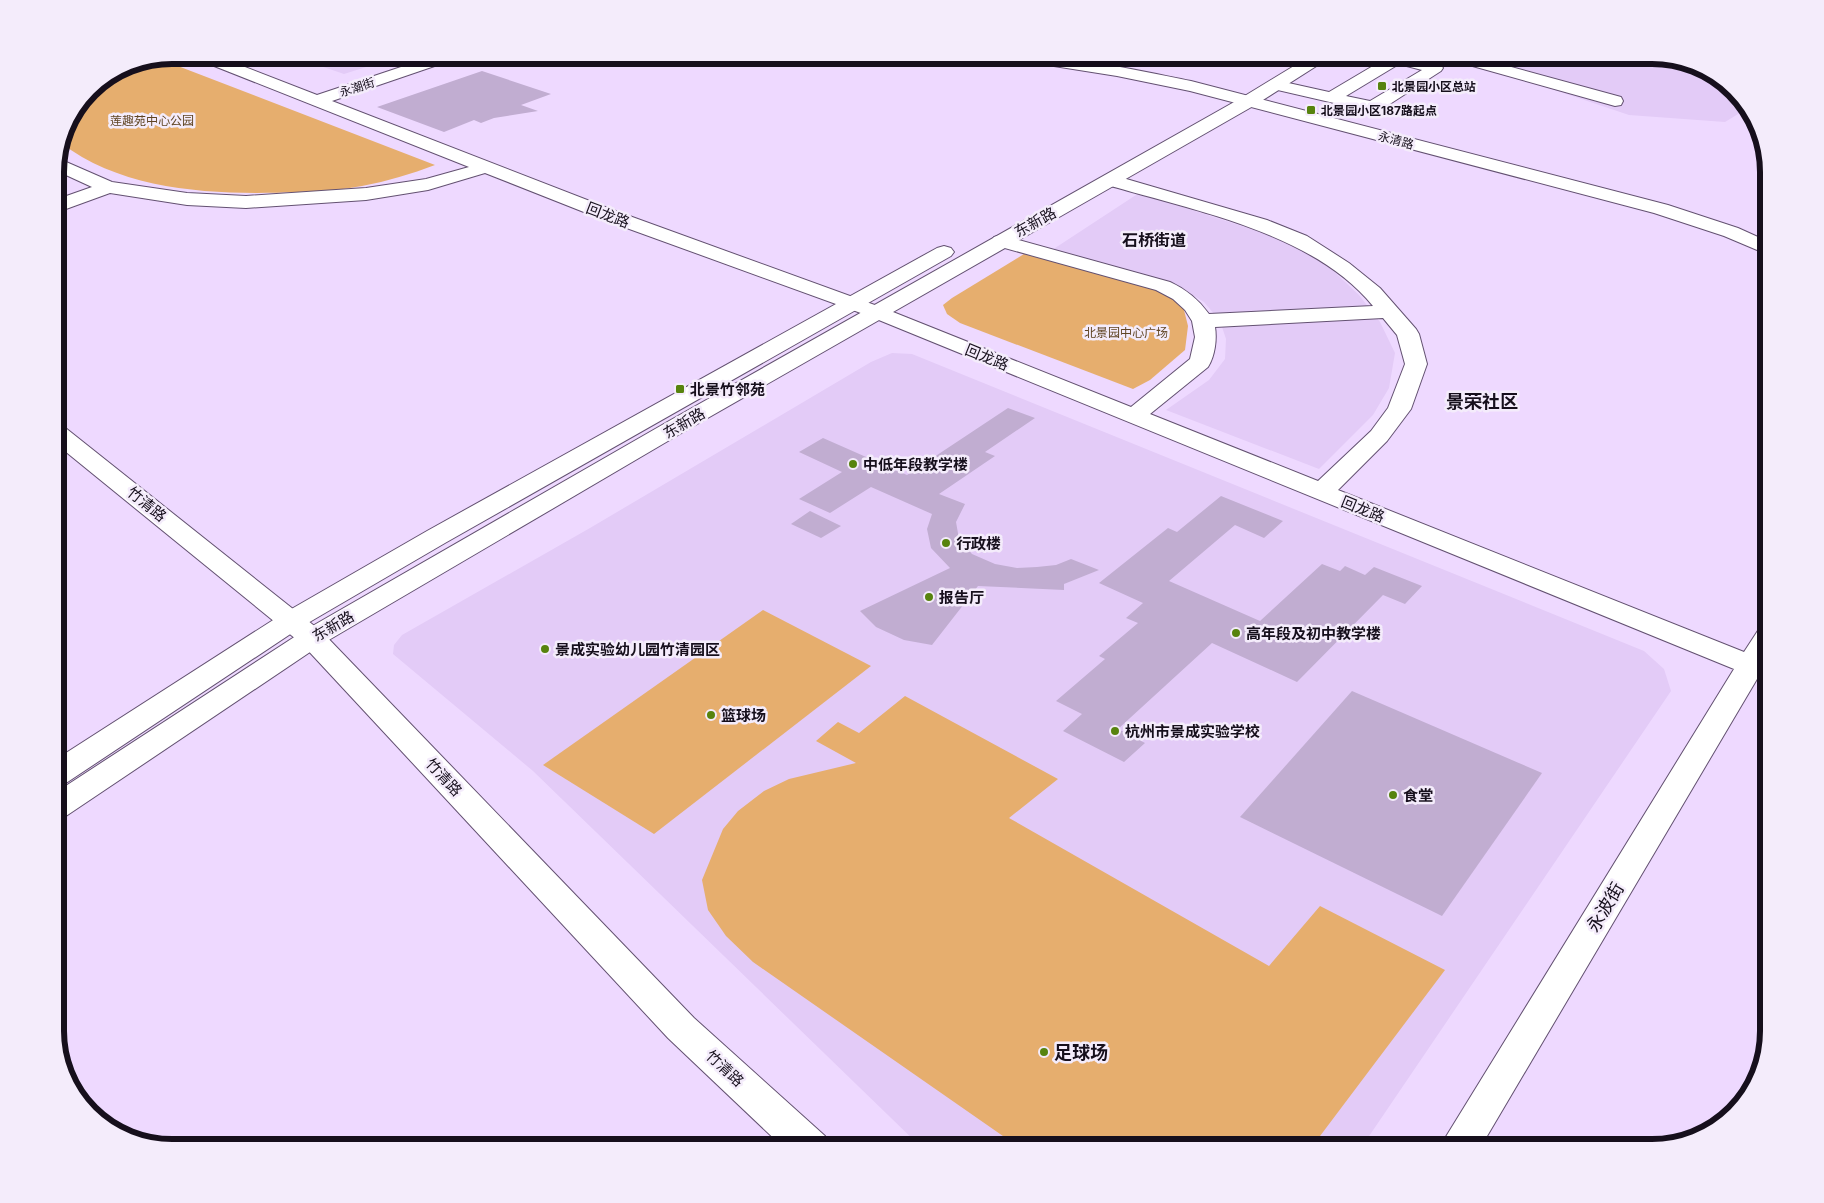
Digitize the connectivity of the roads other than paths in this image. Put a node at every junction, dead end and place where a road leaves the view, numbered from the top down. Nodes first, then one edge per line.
1 (224, 64) edge
2 (425, 64) edge
3 (1073, 64) edge
4 (1284, 64) edge
5 (1309, 64) edge
6 (1378, 64) edge
7 (1416, 64) edge
8 (1482, 64) edge
9 (1275, 85) junction
10 (1231, 96) junction
11 (1333, 97) junction
12 (318, 100) junction
13 (1249, 101) junction
14 (1615, 101) dead end
15 (64, 167) edge
16 (487, 167) junction
17 (1110, 180) junction
18 (108, 187) junction
19 (64, 204) edge
20 (1013, 215) dead end
21 (994, 231) junction
22 (961, 243) dead end
23 (1760, 245) edge
24 (851, 303) junction
25 (876, 312) junction
26 (1389, 312) junction
27 (1203, 321) junction
28 (1134, 416) junction
29 (64, 438) edge
30 (1321, 492) junction
31 (302, 629) junction
32 (1760, 670) edge
33 (64, 770) edge
34 (64, 801) edge
35 (801, 1139) edge
36 (1465, 1139) edge

1 - 12 street, 回龙路
2 - 12 street, 永潮街
3 - 10 street, 永清路
4 - 10 street, 东新路
5 - 9 street, 东新路
6 - 11 street
7 - 11 street
8 - 14 street
9 - 11 street
9 - 13 street, 东新路
10 - 13 street, 永清路
10 - 20 street, 东新路
12 - 16 street, 回龙路
13 - 17 street, 东新路
13 - 23 street, 永清路
15 - 18 street
16 - 18 street
16 - 24 street, 回龙路
17 - 21 street, 东新路
17 - 26 street
18 - 19 street
21 - 25 street, 东新路
21 - 27 street
22 - 24 street, 东新路
24 - 25 street, 回龙路
24 - 31 street, 东新路
25 - 28 street, 回龙路
25 - 31 street, 东新路
26 - 27 street
26 - 30 street
27 - 28 street
28 - 30 street, 回龙路
29 - 31 street, 竹清路
30 - 32 street, 回龙路
31 - 33 street, 东新路
31 - 34 street, 东新路
31 - 35 street, 竹清路
32 - 36 street, 永波街

